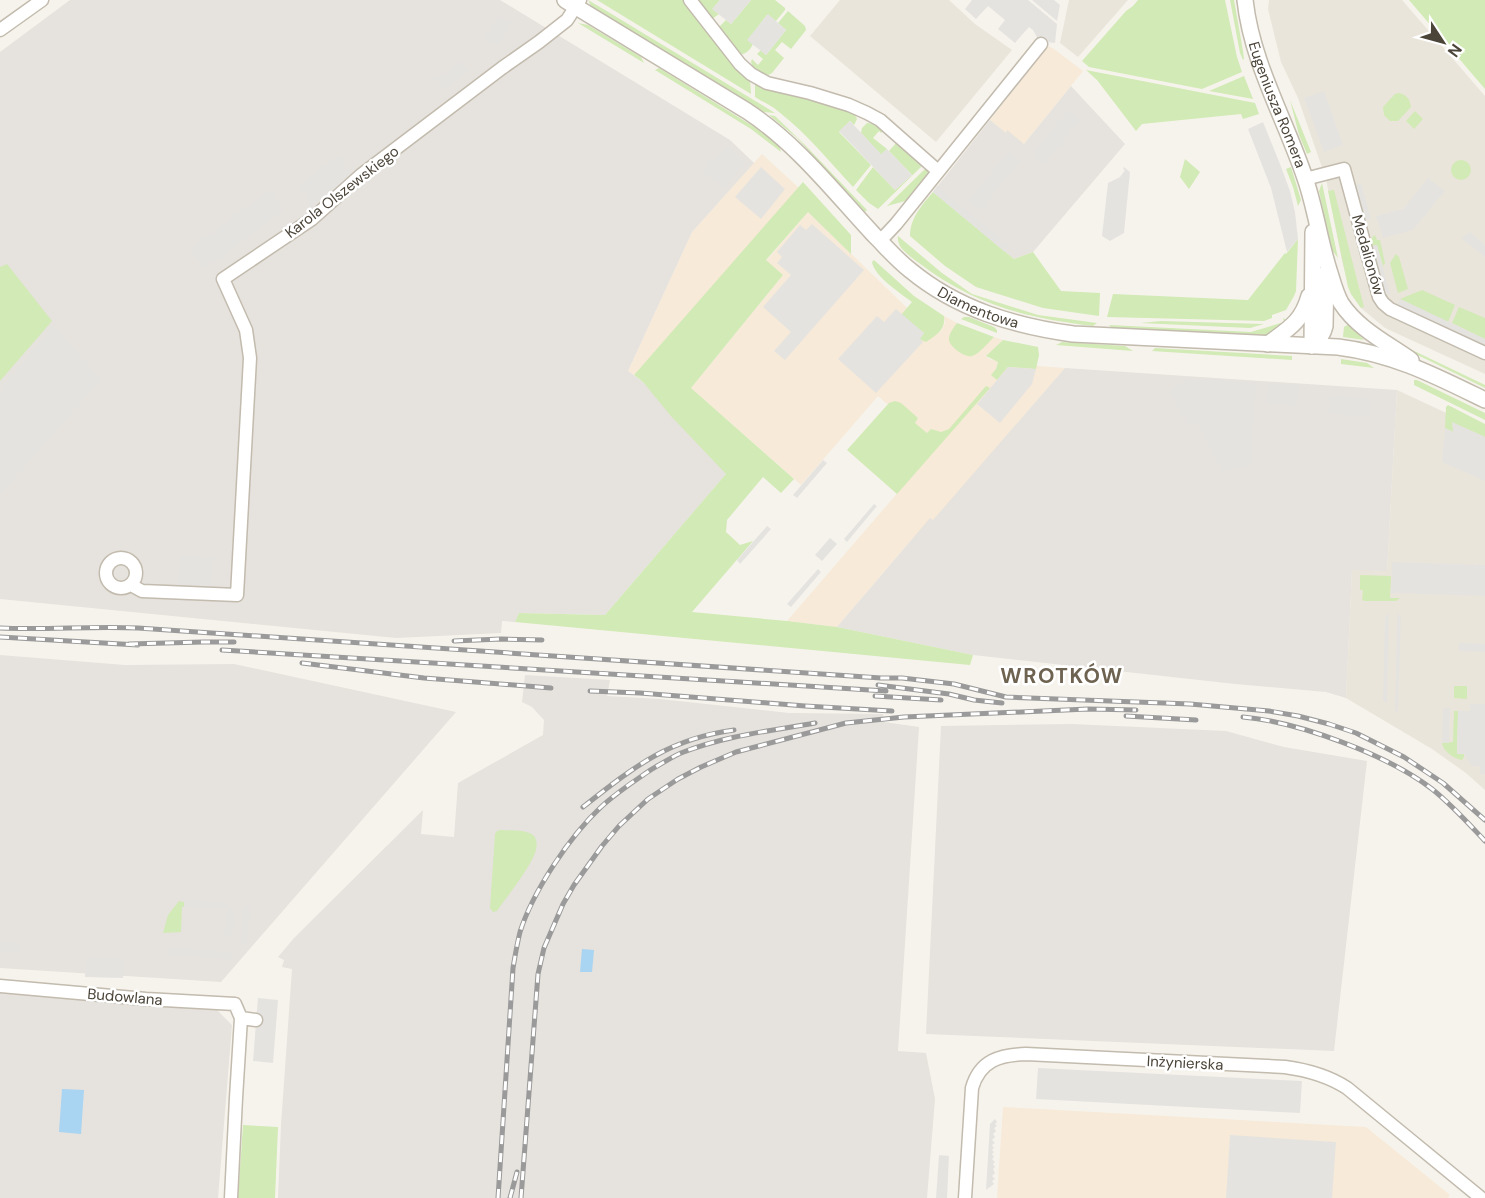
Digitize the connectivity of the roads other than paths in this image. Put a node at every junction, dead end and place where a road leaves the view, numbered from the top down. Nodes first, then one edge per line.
1 (42, 0) edge
2 (690, 0) edge
3 (1245, 0) edge
4 (574, 2) edge
5 (0, 30) edge
6 (1041, 44) dead end
7 (938, 171) junction
8 (1305, 179) junction
9 (1314, 208) junction
10 (880, 241) junction
11 (1326, 260) junction
12 (1311, 284) junction
13 (1268, 344) junction
14 (1312, 346) junction
15 (1485, 352) edge
16 (1428, 372) junction
17 (1485, 400) edge
18 (131, 585) dead end
19 (0, 986) edge
20 (241, 1018) junction
21 (256, 1020) dead end
22 (231, 1198) edge
23 (965, 1198) edge
24 (1481, 1198) edge

1 - 5 street
2 - 7 street
3 - 8 street, Eugeniusza Romera
4 - 10 street, Diamentowa
4 - 18 street, Karola Olszewskiego
6 - 7 street
7 - 10 street
8 - 9 street, Eugeniusza Romera
8 - 15 street, Medalionów
9 - 11 street, Eugeniusza Romera
9 - 12 street, Eugeniusza Romera
10 - 13 street, Diamentowa
11 - 14 street, Eugeniusza Romera
11 - 16 street, Eugeniusza Romera
12 - 13 street, Eugeniusza Romera
12 - 14 street, Eugeniusza Romera
13 - 14 street, Diamentowa
14 - 16 street, Diamentowa
16 - 17 street, Diamentowa
19 - 20 street, Budowlana
20 - 21 street, Budowlana
20 - 22 street
23 - 24 street, Inżynierska

